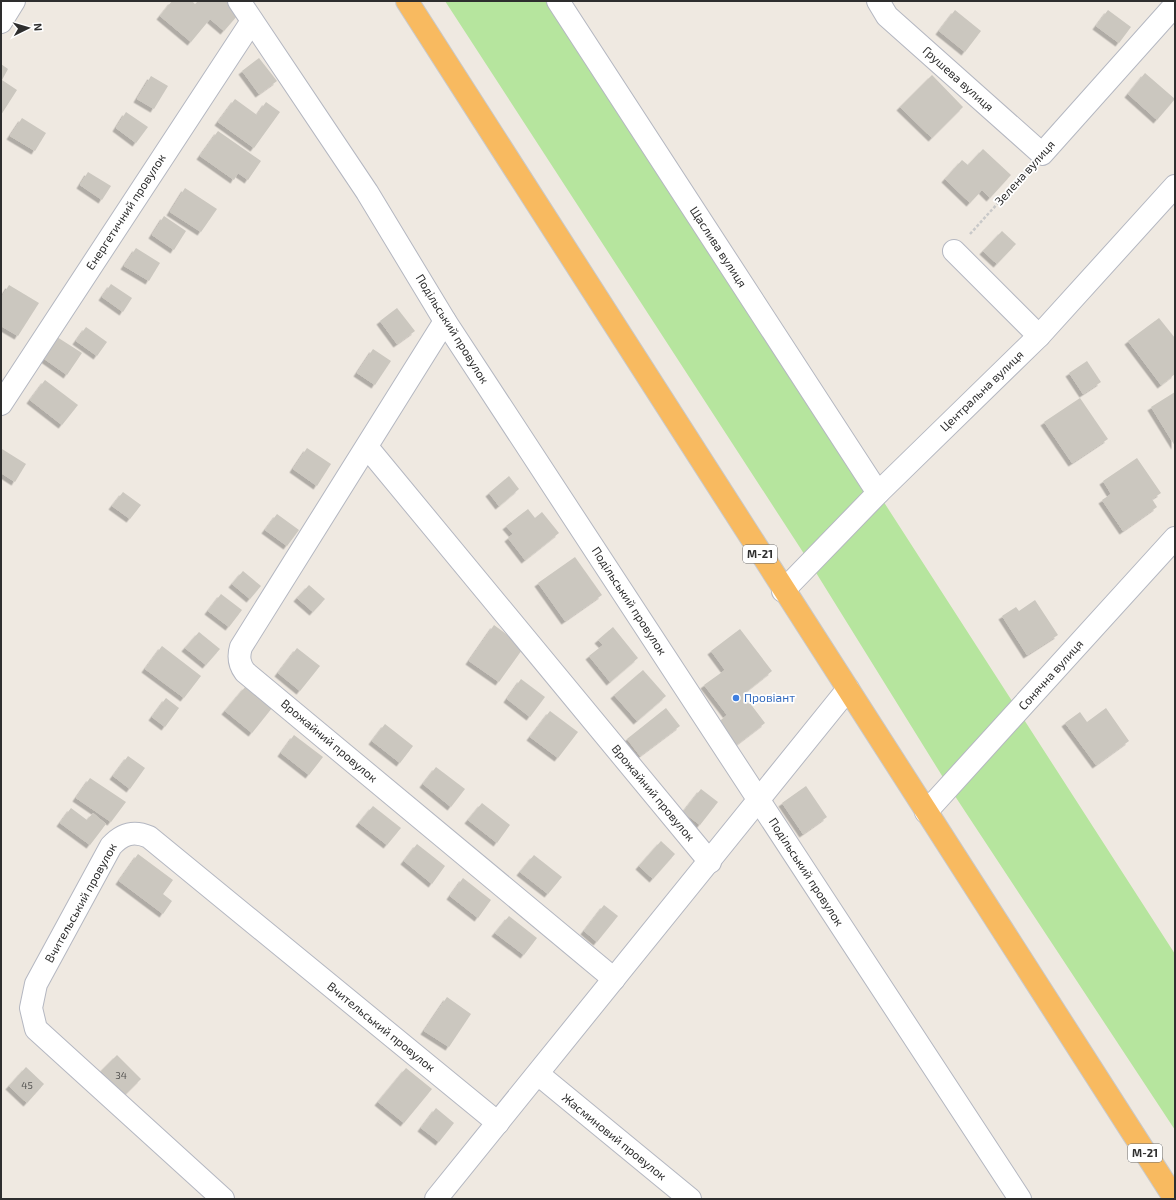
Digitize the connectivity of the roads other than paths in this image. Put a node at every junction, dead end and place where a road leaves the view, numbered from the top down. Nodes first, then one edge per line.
1 (14, 1) edge
2 (239, 1) edge
3 (407, 1) edge
4 (558, 1) edge
5 (878, 1) edge
6 (1175, 5) edge
7 (252, 21) junction
8 (1, 22) edge
9 (1042, 154) joint
10 (1175, 186) edge
11 (954, 251) road end
12 (445, 321) junction
13 (1039, 336) junction
14 (1, 404) edge
15 (367, 447) junction
16 (878, 493) junction
17 (1175, 538) edge
18 (783, 591) junction
19 (848, 689) junction
20 (760, 801) junction
21 (926, 812) junction
22 (710, 862) junction
23 (614, 979) junction
24 (538, 1074) junction
25 (498, 1123) junction
26 (1174, 1193) edge
27 (223, 1199) edge
28 (436, 1199) edge
29 (690, 1199) edge
30 (1020, 1199) edge

1 - 8 street
2 - 7 street, Подільський провулок
3 - 18 highway, М-21
4 - 16 street, Щаслива вулиця
5 - 9 street, Грушева вулиця
6 - 9 street, Зелена вулиця
7 - 12 street, Подільський провулок
7 - 14 street, Енергетичний провулок
10 - 13 street, Центральна вулиця
11 - 13 street
12 - 15 street, Врожайний провулок
12 - 20 street, Подільський провулок
13 - 16 street, Центральна вулиця
15 - 22 street, Врожайний провулок
15 - 23 street, Врожайний провулок
16 - 18 street, Центральна вулиця
17 - 21 street, Сонячна вулиця
18 - 19 highway, М-21
19 - 20 street
19 - 21 highway, М-21
20 - 22 street
20 - 30 street, Подільський провулок
21 - 26 highway, М-21
22 - 23 street
23 - 24 street
24 - 25 street
24 - 29 street, Жасминовий провулок
25 - 27 street, Вчительський провулок
25 - 28 street

